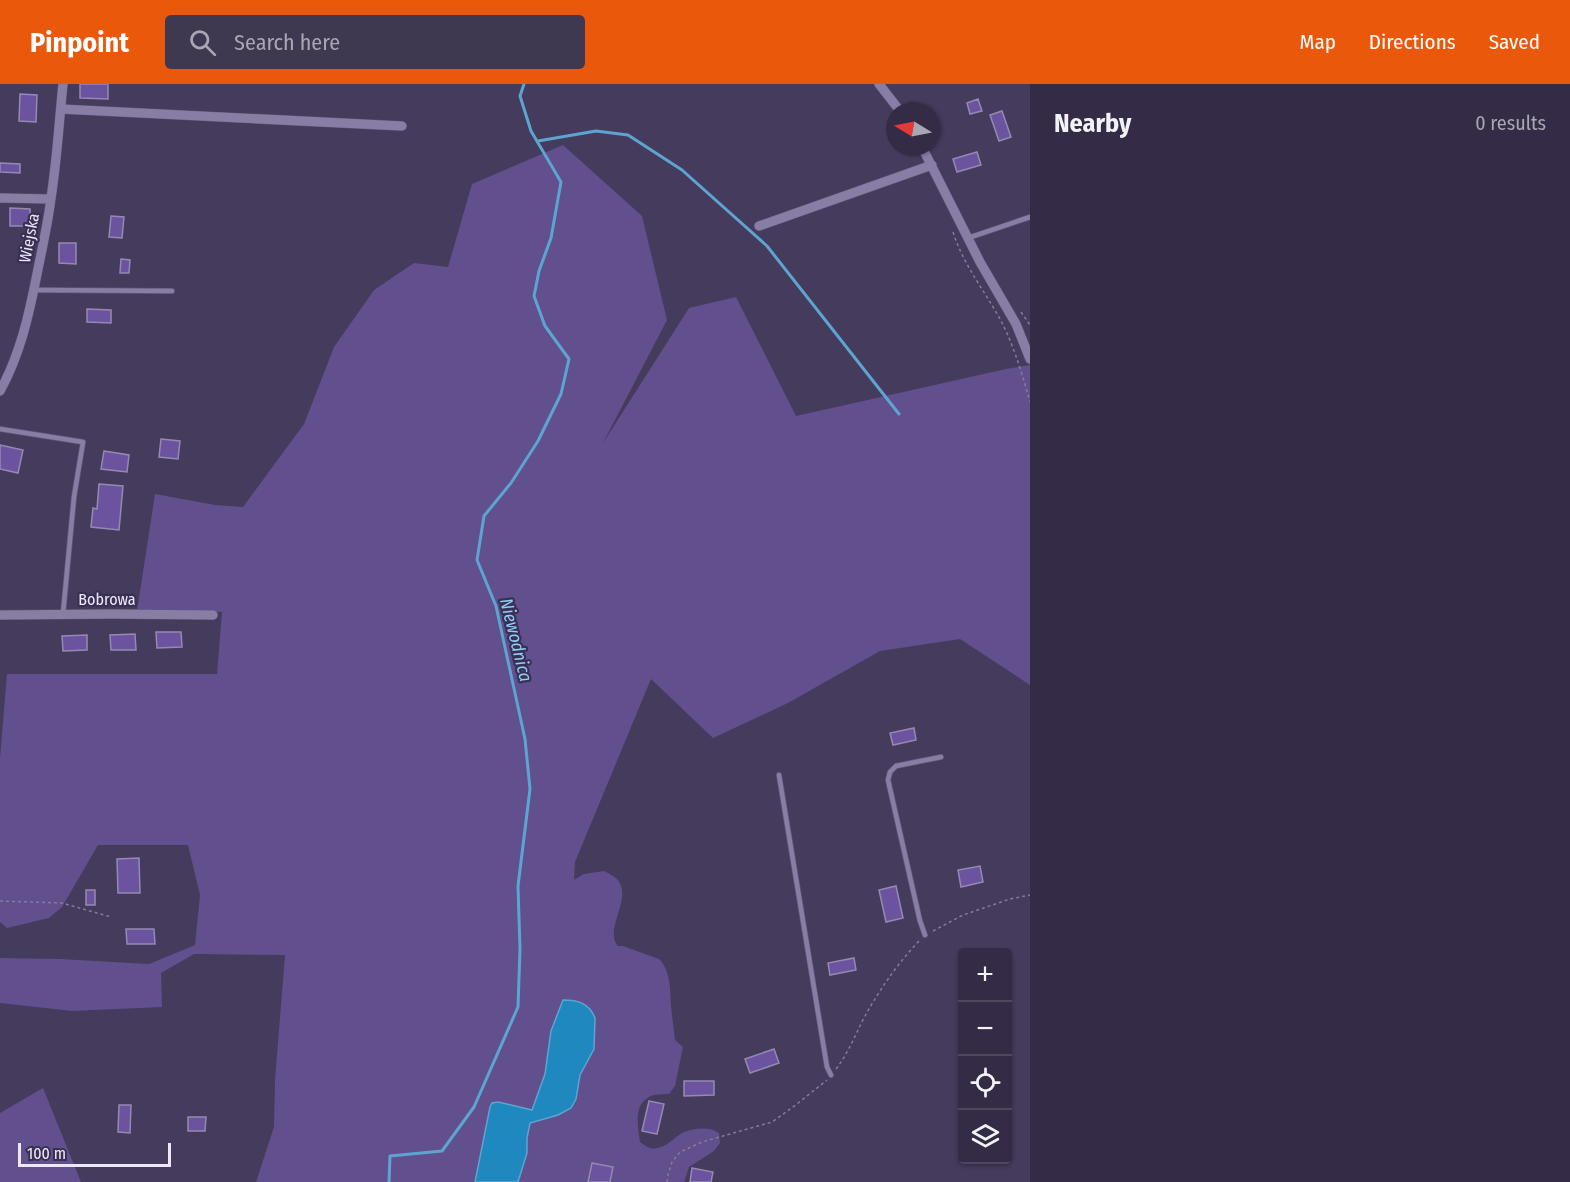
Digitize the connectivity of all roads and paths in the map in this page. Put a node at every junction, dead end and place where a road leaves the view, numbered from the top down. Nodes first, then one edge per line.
1 (63, 84) edge
2 (879, 84) edge
3 (893, 102) edge
4 (61, 109) junction
5 (402, 126) dead end
6 (927, 156) edge
7 (932, 165) junction
8 (0, 198) edge
9 (51, 199) junction
10 (1030, 217) edge
11 (759, 225) dead end
12 (953, 234) dead end
13 (968, 238) junction
14 (34, 290) junction
15 (172, 291) dead end
16 (1030, 359) edge
17 (0, 391) edge
18 (1030, 402) edge
19 (0, 429) edge
20 (63, 614) junction
21 (0, 615) edge
22 (213, 615) dead end
23 (941, 758) dead end
24 (779, 775) dead end
25 (1030, 895) edge
26 (0, 901) edge
27 (111, 917) dead end
28 (925, 935) junction
29 (831, 1075) junction
30 (668, 1182) edge

1 - 4 street, Wiejska
2 - 3 street
4 - 5 street
4 - 9 street, Wiejska
6 - 7 street
7 - 11 street
7 - 13 street
8 - 9 street
9 - 14 street, Wiejska
10 - 13 lane
12 - 18 path
13 - 16 street
14 - 15 lane
14 - 17 street, Wiejska
19 - 20 lane
20 - 21 street, Bobrowa
20 - 22 street, Bobrowa
23 - 28 lane
24 - 29 lane
25 - 28 path
26 - 27 path
28 - 29 path
29 - 30 path

